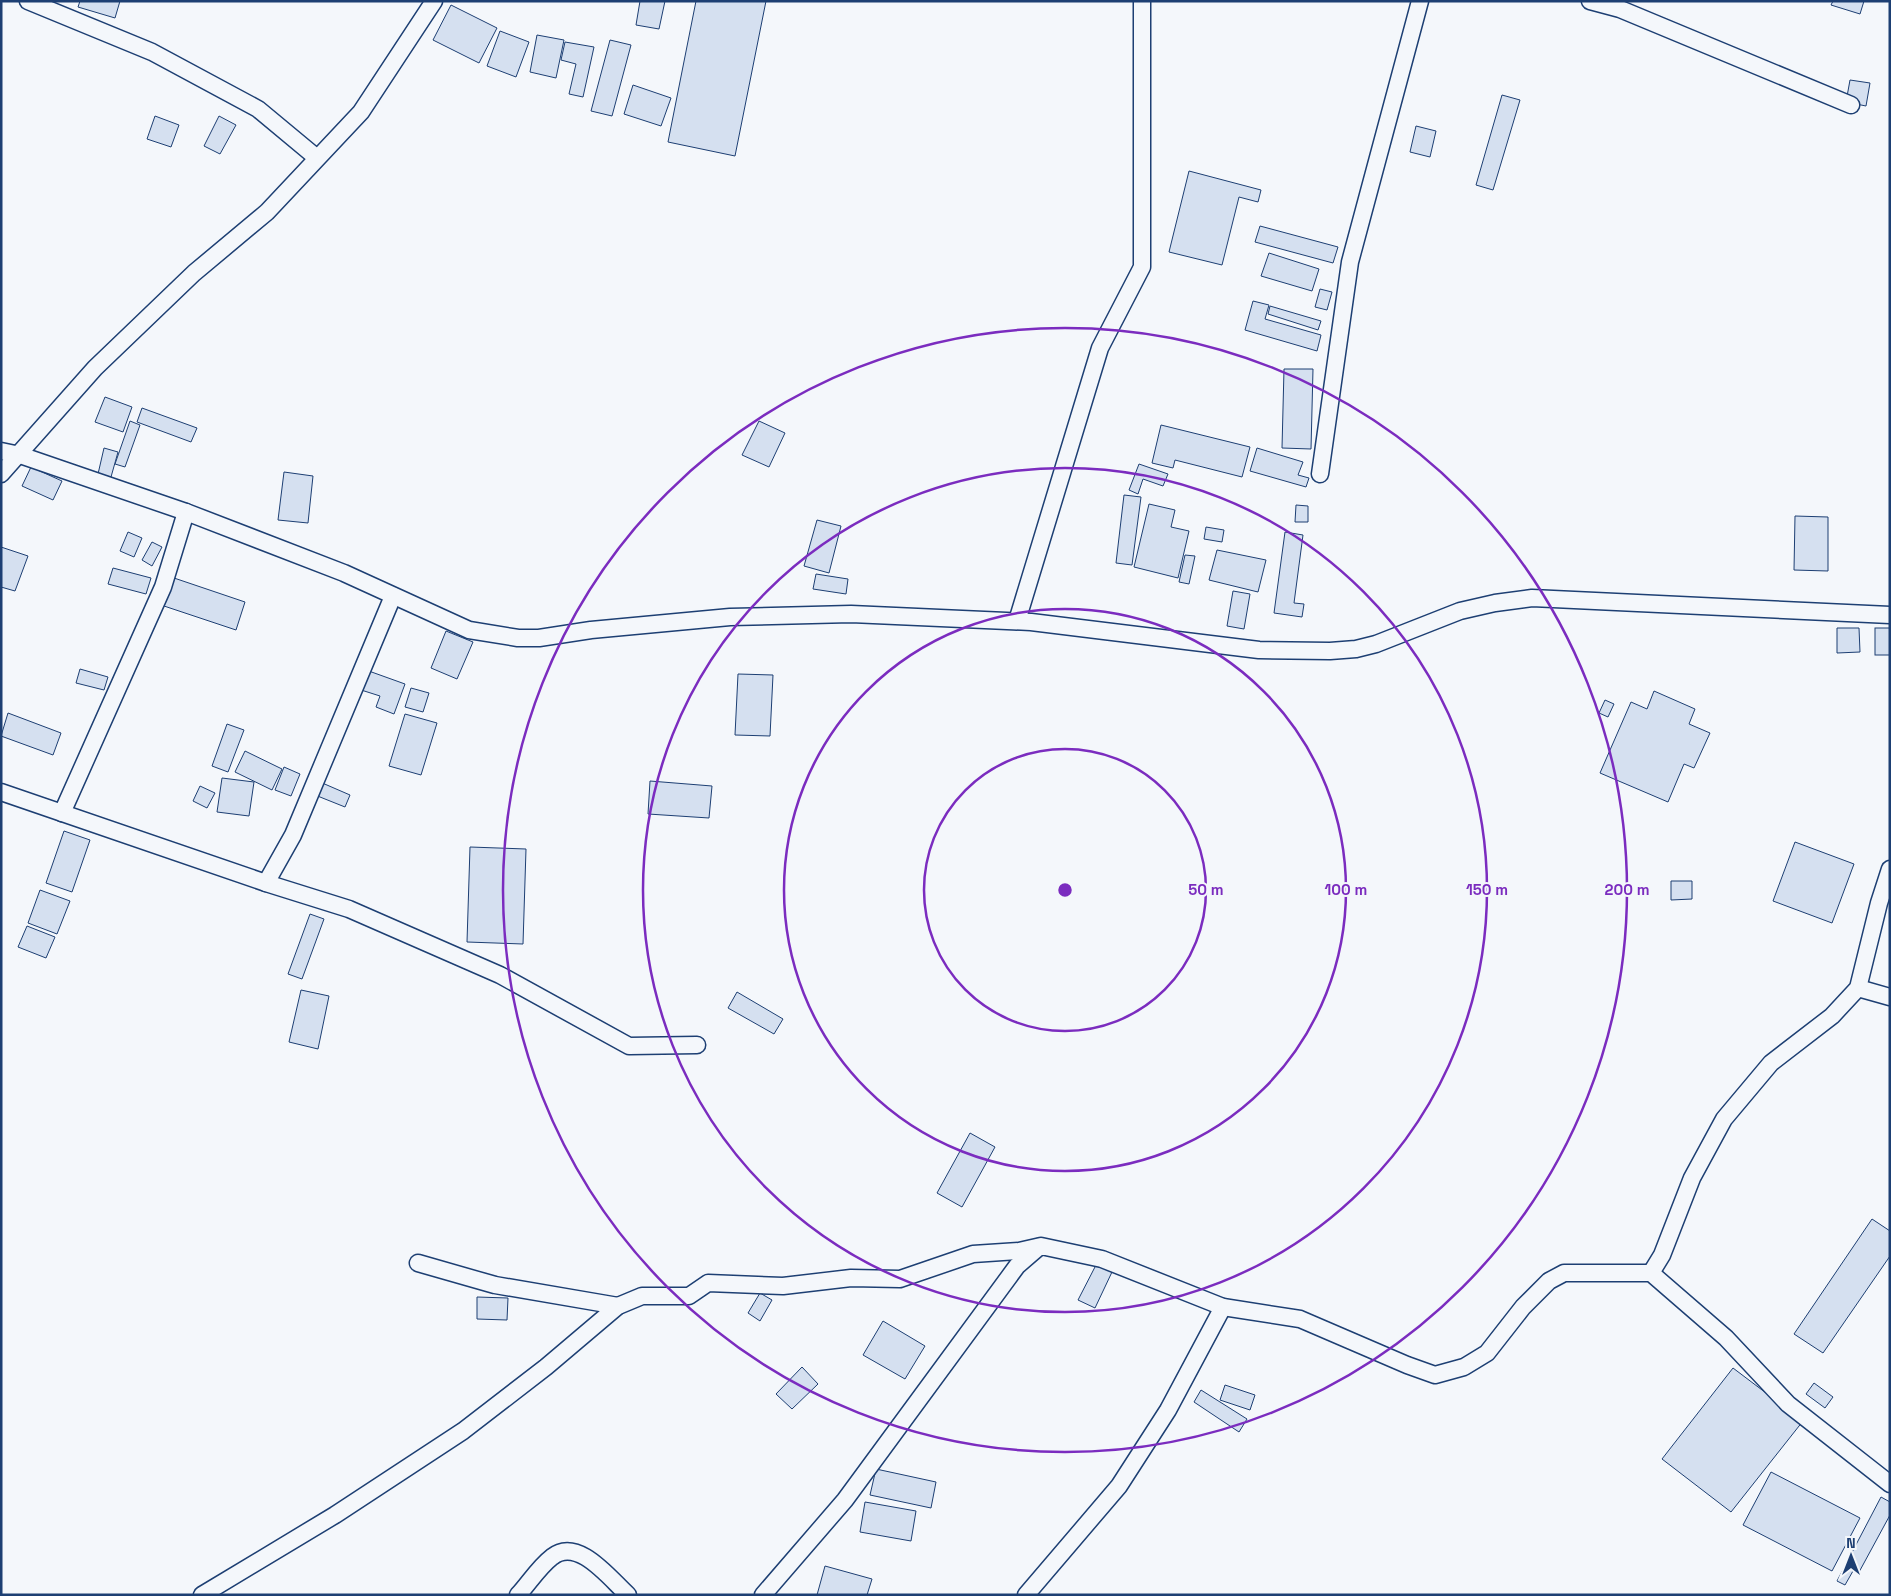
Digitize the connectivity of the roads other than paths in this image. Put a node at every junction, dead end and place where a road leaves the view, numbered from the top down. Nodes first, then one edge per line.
1 (28, 1) edge
2 (434, 1) edge
3 (1142, 1) edge
4 (1420, 1) edge
5 (1590, 1) edge
6 (1850, 105) dead end
7 (317, 158) junction
8 (1, 451) edge
9 (20, 455) junction
10 (1, 474) edge
11 (1320, 474) dead end
12 (186, 512) junction
13 (393, 596) junction
14 (1890, 615) edge
15 (1017, 621) junction
16 (1, 792) edge
17 (62, 813) junction
18 (1890, 869) edge
19 (266, 883) junction
20 (1858, 988) junction
21 (1890, 997) edge
22 (697, 1045) dead end
23 (1041, 1246) junction
24 (418, 1263) dead end
25 (1651, 1273) junction
26 (618, 1306) junction
27 (1223, 1308) junction
28 (1890, 1484) edge
29 (202, 1595) edge
30 (518, 1595) edge
31 (628, 1595) edge
32 (763, 1595) edge
33 (1026, 1595) edge

1 - 7 street
2 - 7 street
3 - 15 street
4 - 11 street
5 - 6 street
7 - 9 street
8 - 9 street
9 - 10 street
9 - 12 street
12 - 13 street
12 - 17 street
13 - 15 street
13 - 19 street
14 - 15 street
16 - 17 street
17 - 19 street
18 - 20 street
19 - 22 street
20 - 21 street
20 - 25 street
23 - 26 street
23 - 27 street
23 - 32 street
24 - 26 street
25 - 27 street
25 - 28 street
26 - 29 street
27 - 33 street
30 - 31 street

